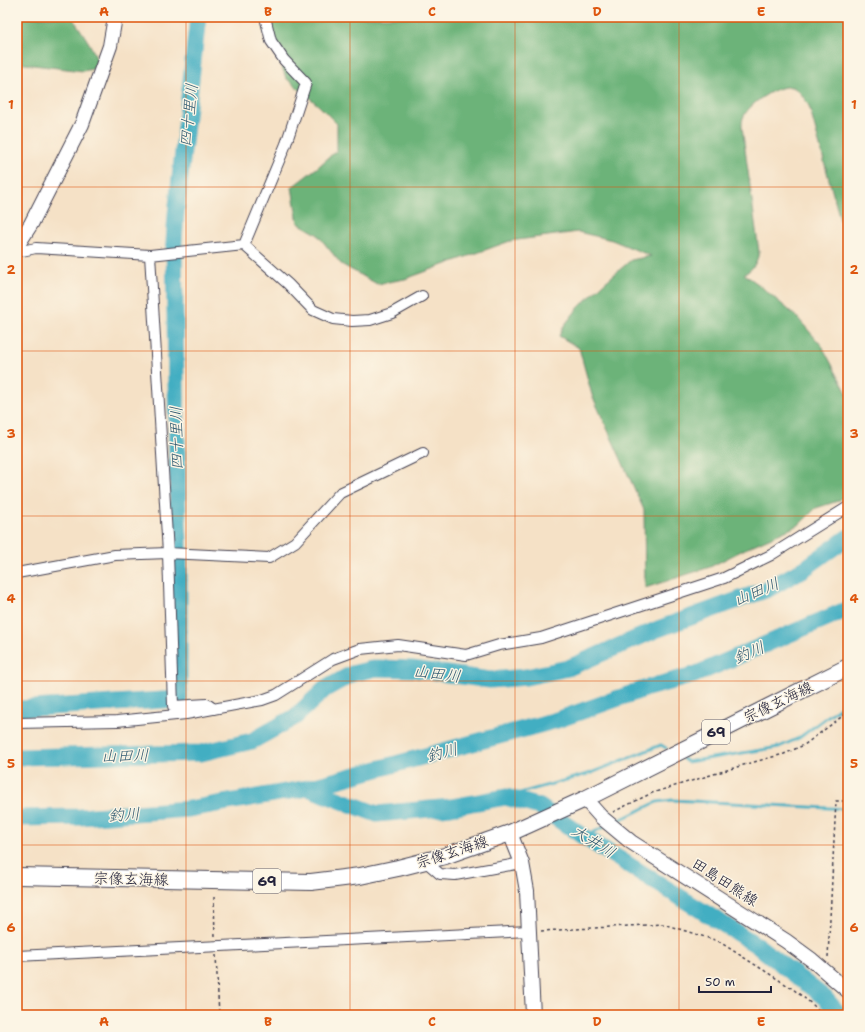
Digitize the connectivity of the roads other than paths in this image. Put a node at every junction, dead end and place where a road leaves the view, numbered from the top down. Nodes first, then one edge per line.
1 (115, 17) edge
2 (265, 17) edge
3 (244, 245) junction
4 (17, 246) edge
5 (17, 252) edge
6 (150, 255) junction
7 (422, 296) dead end
8 (423, 454) dead end
9 (848, 507) edge
10 (168, 553) junction
11 (17, 573) edge
12 (848, 666) edge
13 (214, 708) junction
14 (17, 724) edge
15 (585, 799) junction
16 (510, 833) junction
17 (425, 861) junction
18 (522, 863) junction
19 (17, 876) edge
20 (529, 931) junction
21 (17, 956) edge
22 (848, 991) edge
23 (533, 1015) edge

1 - 4 street
2 - 3 street
3 - 6 street
3 - 7 street
5 - 6 street
6 - 10 street
8 - 10 street
9 - 13 street
10 - 11 street
10 - 13 street
12 - 15 main road, 宗像玄海線 / 69
13 - 14 street
15 - 16 main road, 宗像玄海線 / 69
15 - 22 street, 田島田熊線
16 - 17 main road, 宗像玄海線 / 69
16 - 18 street
17 - 18 street
17 - 19 main road, 宗像玄海線 / 69
18 - 20 street
20 - 21 street
20 - 23 street

